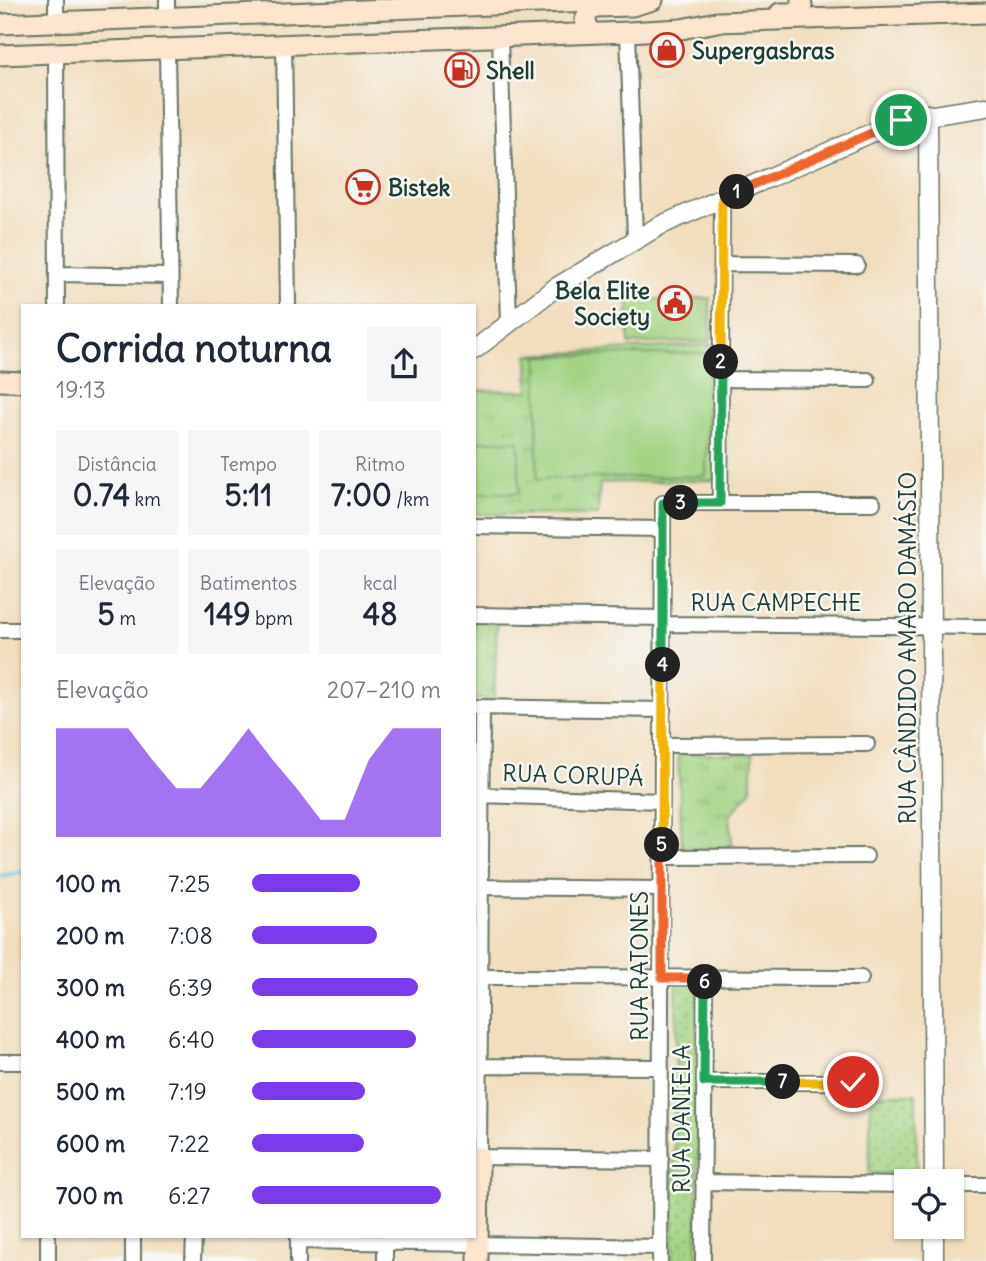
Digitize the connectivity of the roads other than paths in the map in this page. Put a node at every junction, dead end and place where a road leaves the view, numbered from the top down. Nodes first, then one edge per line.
1 (56, 0) edge
2 (619, 0) edge
3 (653, 0) edge
4 (801, 0) edge
5 (499, 3) edge
6 (167, 9) edge
7 (230, 13) junction
8 (986, 13) edge
9 (56, 22) junction
10 (717, 22) junction
11 (0, 24) edge
12 (628, 32) junction
13 (591, 33) junction
14 (500, 37) junction
15 (284, 44) junction
16 (229, 45) junction
17 (167, 49) junction
18 (56, 53) junction
19 (0, 55) edge
20 (986, 107) edge
21 (929, 114) junction
22 (722, 198) junction
23 (635, 238) junction
24 (722, 264) junction
25 (857, 265) dead end
26 (57, 274) junction
27 (170, 276) junction
28 (57, 304) edge
29 (171, 304) edge
30 (288, 304) edge
31 (509, 321) junction
32 (476, 348) edge
33 (721, 379) junction
34 (868, 380) dead end
35 (0, 381) edge
36 (21, 382) edge
37 (720, 503) junction
38 (873, 503) dead end
39 (476, 526) edge
40 (663, 529) junction
41 (476, 615) edge
42 (663, 621) junction
43 (931, 626) junction
44 (986, 627) edge
45 (0, 630) edge
46 (21, 630) edge
47 (478, 707) edge
48 (663, 710) junction
49 (867, 744) dead end
50 (662, 745) junction
51 (481, 795) junction
52 (662, 801) junction
53 (866, 856) dead end
54 (662, 857) junction
55 (478, 887) edge
56 (662, 889) junction
57 (477, 977) edge
58 (662, 978) junction
59 (705, 978) junction
60 (861, 978) dead end
61 (0, 1062) edge
62 (21, 1062) edge
63 (480, 1066) junction
64 (661, 1070) junction
65 (704, 1082) junction
66 (853, 1082) dead end
67 (477, 1157) edge
68 (660, 1159) junction
69 (934, 1169) edge
70 (703, 1182) junction
71 (894, 1185) edge
72 (964, 1185) edge
73 (986, 1185) edge
74 (48, 1238) edge
75 (133, 1238) edge
76 (194, 1238) edge
77 (298, 1239) edge
78 (934, 1239) edge
79 (385, 1243) junction
80 (478, 1253) edge
81 (660, 1254) edge
82 (48, 1261) edge
83 (133, 1261) edge
84 (194, 1261) edge
85 (298, 1261) edge
86 (385, 1261) edge
87 (702, 1261) edge
88 (934, 1261) edge

1 - 9 street
2 - 5 main road
3 - 13 main road
4 - 10 main road
5 - 7 main road
6 - 7 main road
6 - 9 main road
7 - 16 main road
8 - 10 main road
9 - 11 main road
10 - 12 main road
12 - 13 main road
12 - 23 street
13 - 14 main road
14 - 15 main road
14 - 31 street
15 - 16 main road
15 - 30 street
16 - 17 main road
17 - 18 main road
17 - 27 street
18 - 19 main road
18 - 26 street
20 - 21 street
21 - 22 street
21 - 43 street, RUA CÂNDIDO AMARO DAMÁSIO
22 - 23 street
22 - 24 street
23 - 31 street
24 - 25 street
24 - 33 street
26 - 27 street
26 - 28 street
27 - 29 street
31 - 32 street
33 - 34 street
33 - 37 street
35 - 36 main road
37 - 38 street
37 - 40 street, RUA RATONES
39 - 40 street
40 - 42 street, RUA RATONES
41 - 42 street, RUA CAMPECHE
42 - 43 street, RUA CAMPECHE
42 - 48 street, RUA RATONES
43 - 44 street, RUA CAMPECHE
43 - 69 street, RUA CÂNDIDO AMARO DAMÁSIO
45 - 46 street
47 - 48 street
47 - 51 street
48 - 50 street, RUA RATONES
49 - 50 street
50 - 52 street, RUA RATONES
51 - 52 street, RUA CORUPÁ
51 - 55 street
52 - 54 street, RUA RATONES
53 - 54 street
54 - 56 street, RUA RATONES
55 - 56 street
55 - 57 street
56 - 58 street, RUA RATONES
57 - 58 street
57 - 63 street
58 - 59 street
58 - 64 street, RUA RATONES
59 - 60 street
59 - 65 street, RUA DANIELA
61 - 62 street
63 - 64 street
63 - 67 street
64 - 68 street, RUA RATONES
65 - 66 street
65 - 70 street, RUA DANIELA
67 - 68 street
67 - 80 main road
68 - 81 street, RUA RATONES
70 - 71 street
70 - 87 street, RUA DANIELA
72 - 73 street
74 - 82 street
75 - 83 street
76 - 84 street
77 - 79 street
77 - 85 street
78 - 88 street
79 - 80 street
79 - 86 street
80 - 81 street

